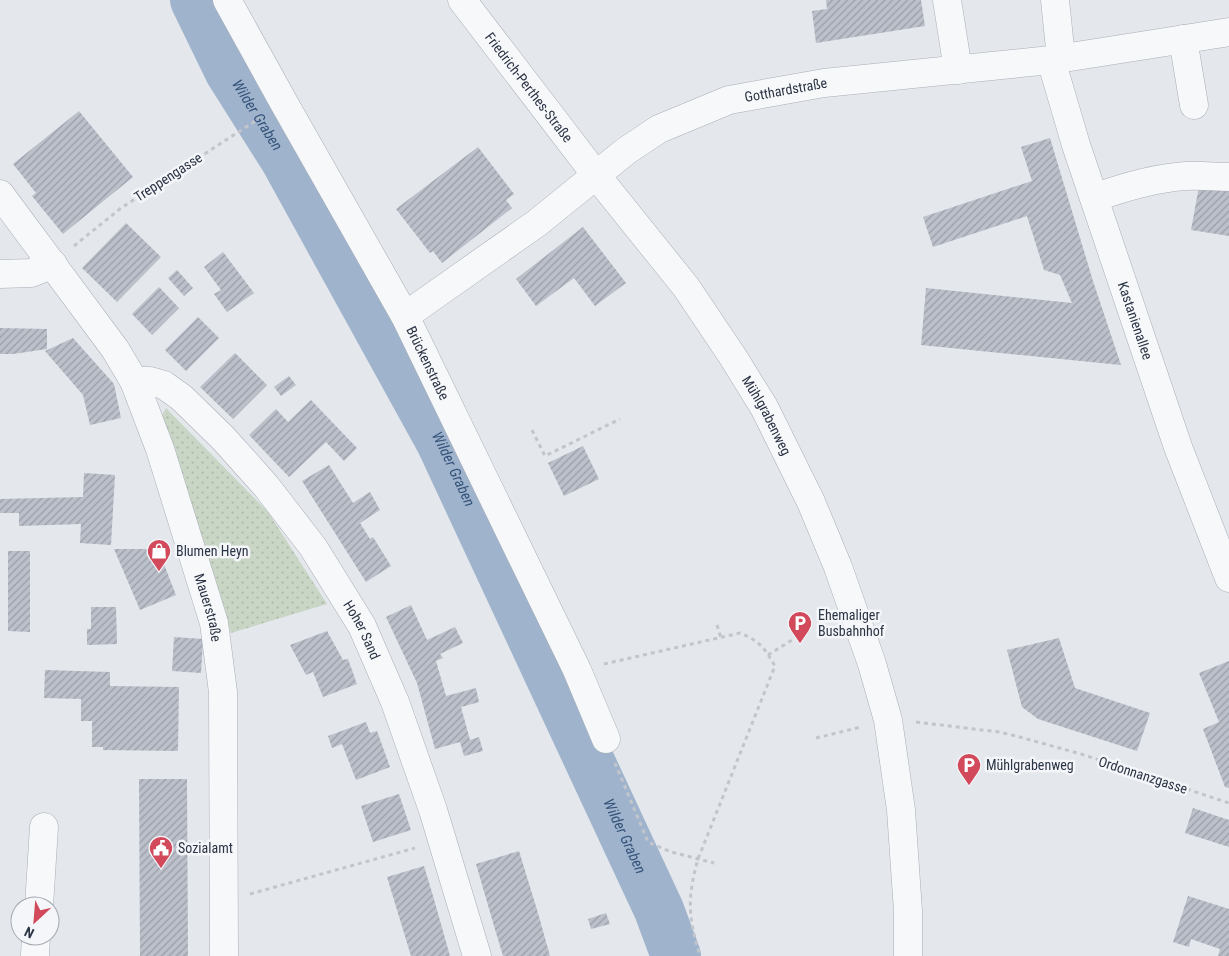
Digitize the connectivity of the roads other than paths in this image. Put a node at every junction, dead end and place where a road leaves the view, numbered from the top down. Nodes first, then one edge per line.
1 (227, 0) edge
2 (462, 0) edge
3 (947, 0) edge
4 (1055, 0) edge
5 (1229, 32) edge
6 (1183, 39) junction
7 (1056, 59) junction
8 (958, 70) junction
9 (1194, 105) dead end
10 (596, 176) junction
11 (1229, 177) edge
12 (0, 194) edge
13 (1094, 198) junction
14 (61, 257) junction
15 (0, 274) edge
16 (405, 316) junction
17 (134, 381) junction
18 (1229, 578) edge
19 (606, 739) road end
20 (44, 827) dead end
21 (39, 896) edge
22 (224, 956) edge
23 (477, 956) edge
24 (908, 956) edge

1 - 16 street, Brückenstraße
2 - 10 street, Friedrich-Perthes-Straße
3 - 8 street
4 - 7 street, Kastanienallee
5 - 6 street, Gotthardstraße
6 - 7 street, Gotthardstraße
6 - 9 street
7 - 8 street, Gotthardstraße
7 - 13 street, Kastanienallee
8 - 10 street, Gotthardstraße
10 - 16 street, Gotthardstraße
10 - 24 street, Mühlgrabenweg
11 - 13 street
12 - 14 street, Mauerstraße
13 - 18 street, Kastanienallee
14 - 15 street
14 - 17 street, Mauerstraße
16 - 19 street, Brückenstraße
17 - 22 street, Mauerstraße
17 - 23 street, Hoher Sand
20 - 21 street

